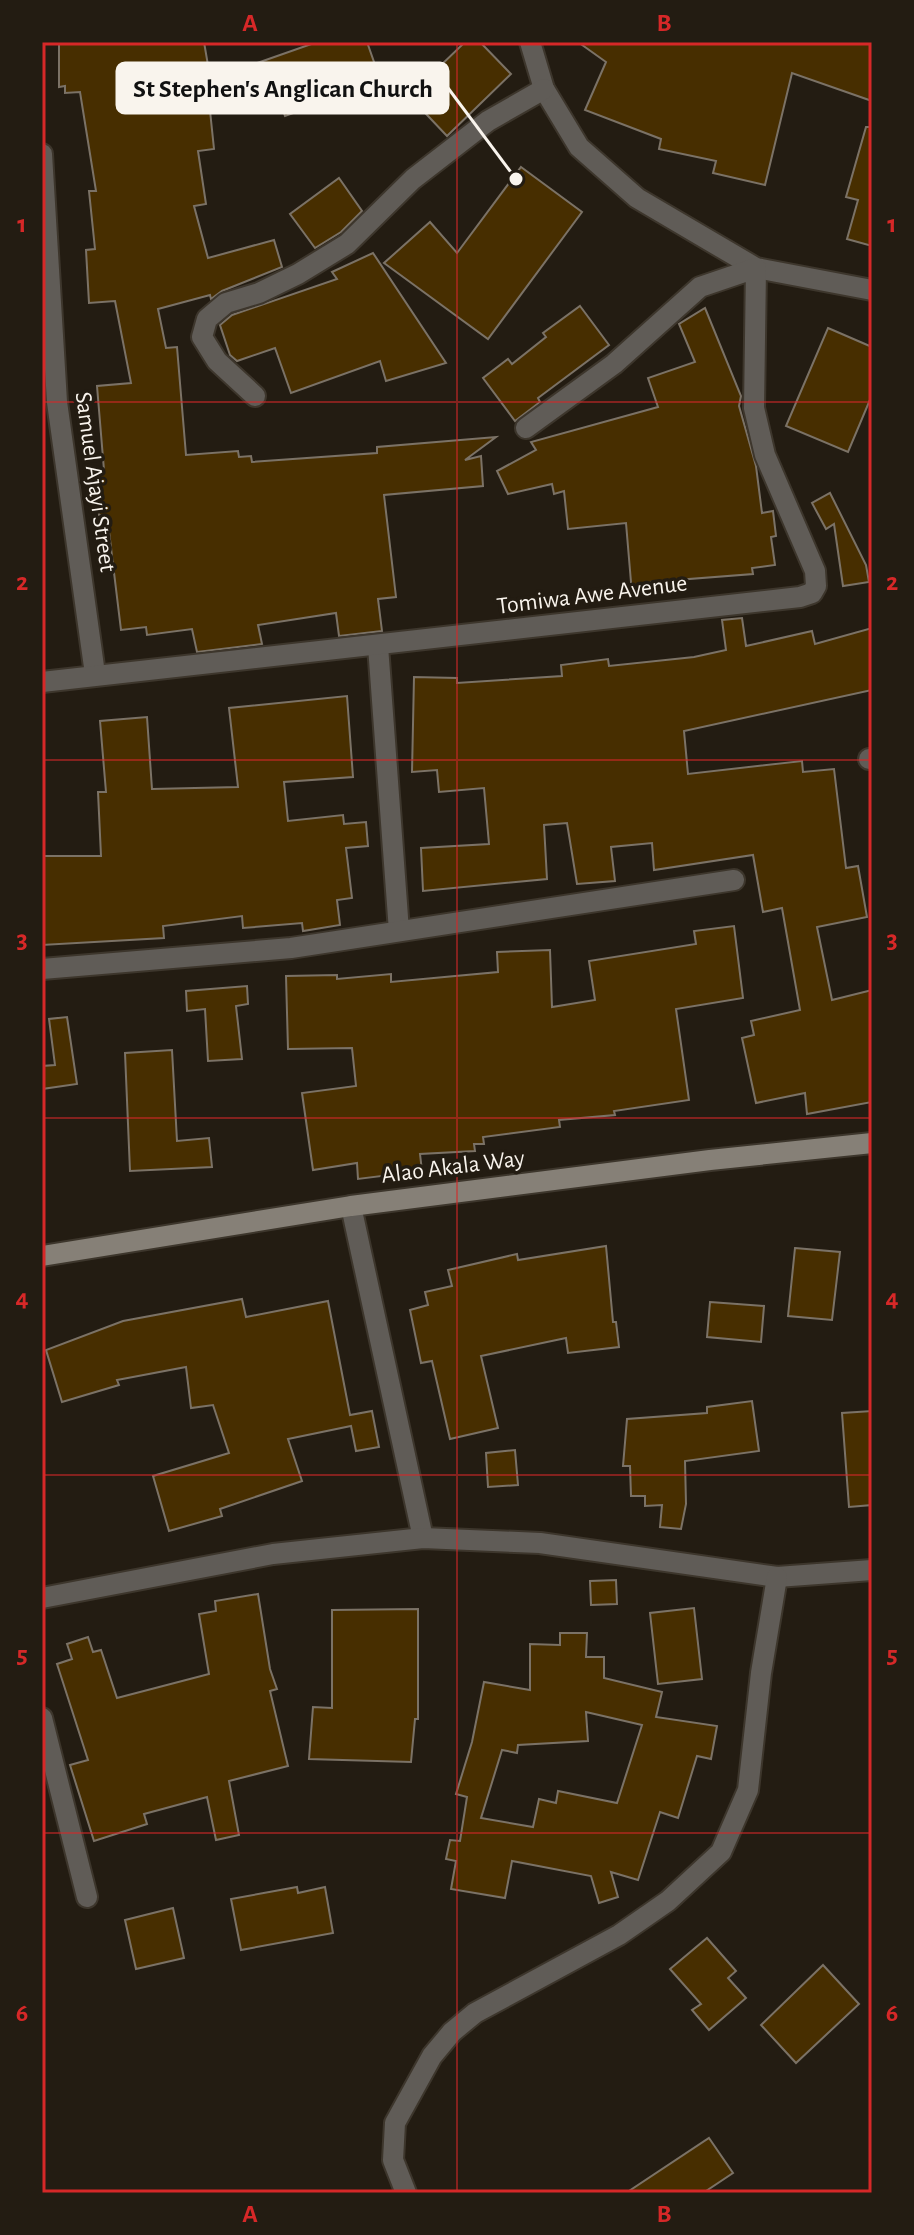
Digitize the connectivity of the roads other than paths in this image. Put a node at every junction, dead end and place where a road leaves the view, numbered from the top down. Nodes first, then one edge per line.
1 (530, 42) edge
2 (544, 89) junction
3 (42, 154) edge
4 (756, 268) junction
5 (872, 290) edge
6 (255, 396) dead end
7 (50, 403) edge
8 (526, 428) dead end
9 (378, 646) junction
10 (95, 674) junction
11 (42, 682) edge
12 (734, 880) dead end
13 (399, 931) junction
14 (42, 969) edge
15 (872, 1143) edge
16 (351, 1206) junction
17 (42, 1256) edge
18 (423, 1538) junction
19 (872, 1570) edge
20 (777, 1577) junction
21 (42, 1598) edge
22 (42, 1718) edge
23 (87, 1897) dead end
24 (406, 2193) edge

1 - 2 street
2 - 4 street
2 - 6 street
3 - 7 street, Samuel Ajayi Street
4 - 5 street
4 - 8 street
4 - 9 street, Tomiwa Awe Avenue
7 - 10 street, Samuel Ajayi Street
9 - 10 street, Tomiwa Awe Avenue
9 - 13 street
10 - 11 street, Tomiwa Awe Avenue
12 - 13 street
13 - 14 street
15 - 16 street, Alao Akala Way
16 - 17 street, Alao Akala Way
16 - 18 street
18 - 20 street
18 - 21 street
19 - 20 street
20 - 24 street
22 - 23 street

